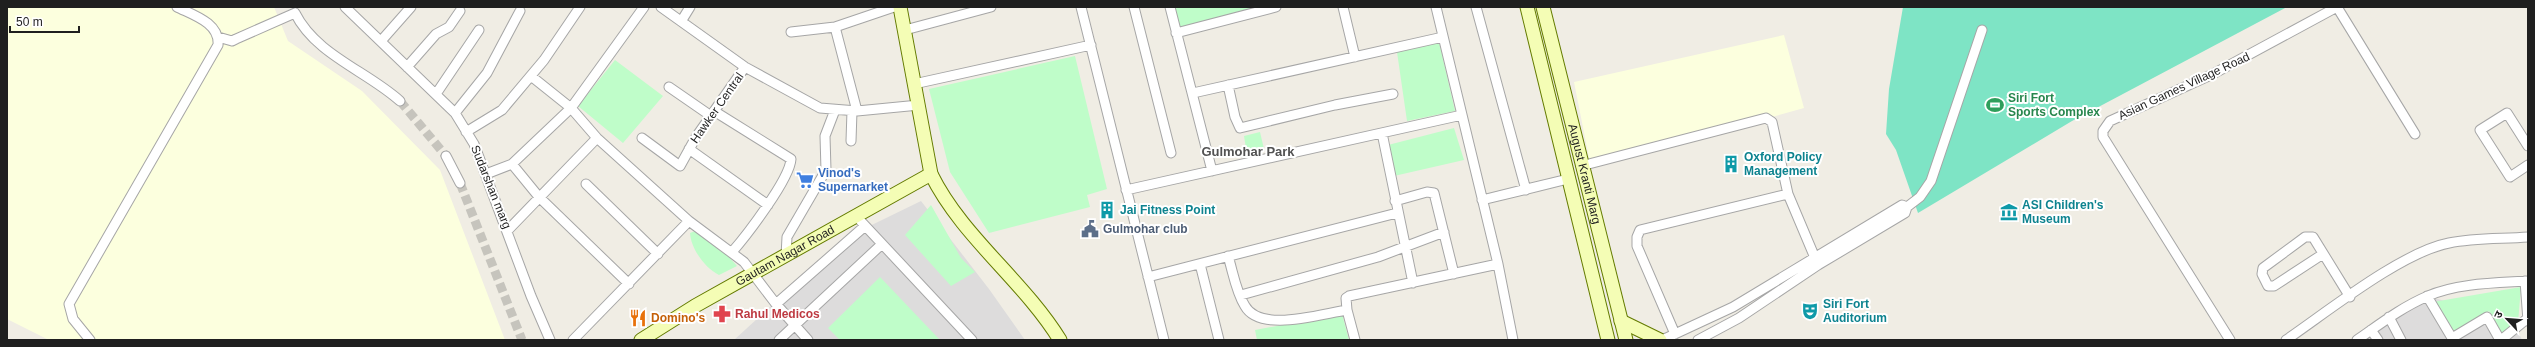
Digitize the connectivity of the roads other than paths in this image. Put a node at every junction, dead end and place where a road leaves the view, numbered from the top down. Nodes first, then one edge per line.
1 (177, 7) edge
2 (345, 7) edge
3 (411, 7) edge
4 (580, 7) edge
5 (644, 7) edge
6 (661, 7) edge
7 (690, 7) edge
8 (894, 7) edge
9 (900, 7) edge
10 (991, 7) edge
11 (1081, 7) edge
12 (1134, 7) edge
13 (1170, 7) edge
14 (1276, 7) edge
15 (1343, 7) edge
16 (1436, 7) edge
17 (1476, 7) edge
18 (1526, 7) edge
19 (1543, 7) edge
20 (2337, 7) edge
21 (460, 11) dead end
22 (520, 11) dead end
23 (682, 20) junction
24 (835, 27) junction
25 (479, 30) dead end
26 (905, 30) junction
27 (1982, 30) dead end
28 (790, 32) dead end
29 (1176, 33) junction
30 (1443, 37) junction
31 (218, 38) junction
32 (381, 42) junction
33 (1091, 45) junction
34 (1355, 57) junction
35 (407, 67) junction
36 (745, 68) junction
37 (531, 76) junction
38 (914, 84) junction
39 (1228, 85) junction
40 (669, 87) dead end
41 (1193, 93) junction
42 (436, 94) junction
43 (1392, 94) dead end
44 (400, 101) tunnel mouth
45 (919, 105) junction
46 (571, 108) junction
47 (835, 110) junction
48 (855, 111) junction
49 (455, 113) junction
50 (712, 114) junction
51 (1462, 114) junction
52 (466, 132) junction
53 (1382, 133) junction
54 (2415, 134) dead end
55 (596, 138) junction
56 (642, 138) dead end
57 (851, 141) dead end
58 (2528, 146) edge
59 (689, 149) junction
60 (1171, 152) dead end
61 (446, 156) tunnel mouth
62 (512, 164) junction
63 (2528, 165) edge
64 (1581, 166) junction
65 (1212, 171) junction
66 (486, 174) junction
67 (931, 174) junction
68 (1568, 179) junction
69 (460, 183) tunnel mouth
70 (586, 184) dead end
71 (1126, 190) junction
72 (1526, 190) junction
73 (1788, 194) junction
74 (539, 198) junction
75 (1395, 200) junction
76 (1482, 200) junction
77 (768, 205) junction
78 (1398, 213) junction
79 (856, 216) junction
80 (689, 221) junction
81 (865, 226) junction
82 (508, 230) junction
83 (1444, 232) junction
84 (2528, 237) edge
85 (882, 244) junction
86 (1405, 245) junction
87 (732, 252) junction
88 (658, 254) junction
89 (2323, 254) junction
90 (786, 256) junction
91 (1228, 256) junction
92 (1816, 261) junction
93 (1200, 264) junction
94 (1498, 264) junction
95 (753, 274) junction
96 (1454, 274) junction
97 (1148, 277) junction
98 (2526, 281) edge
99 (1413, 283) junction
100 (628, 284) junction
101 (1241, 295) junction
102 (2426, 296) junction
103 (2350, 297) junction
104 (776, 304) junction
105 (1347, 310) junction
106 (2389, 317) junction
107 (2528, 319) edge
108 (1621, 320) junction
109 (795, 325) junction
110 (2371, 330) junction
111 (1675, 334) junction
112 (90, 340) edge
113 (550, 340) edge
114 (573, 340) edge
115 (641, 340) edge
116 (779, 340) edge
117 (808, 340) edge
118 (972, 340) edge
119 (1060, 340) edge
120 (1164, 340) edge
121 (1219, 340) edge
122 (1354, 340) edge
123 (1514, 340) edge
124 (1608, 340) edge
125 (1626, 340) edge
126 (1661, 340) edge
127 (1698, 340) edge
128 (2230, 340) edge
129 (2286, 340) edge
130 (2357, 340) edge
131 (2378, 340) edge
132 (2401, 340) edge
133 (2500, 340) edge

1 - 31 street
2 - 32 street, Sudarshan marg
3 - 32 street
4 - 37 street
5 - 46 street
6 - 23 street
7 - 23 street
8 - 24 street
9 - 26 main road
10 - 26 street
11 - 33 street
12 - 60 street
13 - 29 street
14 - 29 street
15 - 34 street
16 - 30 street
17 - 72 street
18 - 68 main road, August Kranti Marg
19 - 64 main road, August Kranti Marg
20 - 54 street
20 - 128 street, Asian Games Village Road
21 - 35 street
22 - 49 street
23 - 36 street
24 - 28 street
24 - 48 street
25 - 42 street
26 - 38 main road
27 - 92 street
29 - 41 street
30 - 34 street
30 - 51 street
31 - 44 street
31 - 112 street
32 - 35 street, Sudarshan marg
33 - 38 street
33 - 71 street
34 - 39 street
35 - 42 street, Sudarshan marg
36 - 47 street
36 - 50 street, Hawker Central
37 - 46 street
37 - 52 street
38 - 45 main road
39 - 41 street
39 - 43 street
40 - 50 street
41 - 65 street
42 - 49 street, Sudarshan marg
45 - 48 street
45 - 67 main road
46 - 55 street
46 - 62 street
47 - 48 street
47 - 90 street
48 - 57 street
49 - 52 street, Sudarshan marg
50 - 59 street, Hawker Central
50 - 77 street
51 - 53 street
51 - 76 street
52 - 66 street, Sudarshan marg
53 - 65 street
53 - 75 street
55 - 74 street
55 - 80 street
56 - 59 street, Hawker Central
58 - 63 street
59 - 77 street
61 - 69 street
62 - 66 street
62 - 74 street
64 - 73 street
64 - 108 main road, August Kranti Marg
65 - 71 street
66 - 82 street, Sudarshan marg
67 - 79 main road, Gautam Nagar Road
67 - 119 main road
68 - 72 street
68 - 124 main road, August Kranti Marg
70 - 88 street
71 - 97 street
72 - 76 street
73 - 92 street
73 - 111 street
74 - 82 street
74 - 100 street
75 - 78 street
75 - 83 street
76 - 94 street
77 - 87 street
78 - 86 street
78 - 91 street
79 - 81 street
79 - 90 main road, Gautam Nagar Road
80 - 87 street
80 - 88 street
81 - 85 street
81 - 104 street
82 - 113 street, Sudarshan marg
83 - 86 street
83 - 96 street
84 - 103 street
85 - 109 street
85 - 118 street
86 - 99 street
86 - 101 street
87 - 95 street
88 - 100 street
89 - 89 street
89 - 103 street
90 - 95 main road, Gautam Nagar Road
91 - 93 street
91 - 101 street
92 - 111 street
92 - 127 street
93 - 97 street
93 - 121 street
94 - 96 street
94 - 123 street
95 - 104 street
95 - 115 main road, Gautam Nagar Road
96 - 99 street
97 - 120 street
98 - 102 street
98 - 107 street
99 - 105 street
100 - 114 street
101 - 105 street
102 - 106 street
102 - 133 street
103 - 129 street
104 - 109 street
105 - 122 street
106 - 110 street
106 - 132 street
107 - 133 street
108 - 125 main road, August Kranti Marg
108 - 126 main road
109 - 116 street
109 - 117 street
110 - 130 street
110 - 131 street
111 - 126 street

